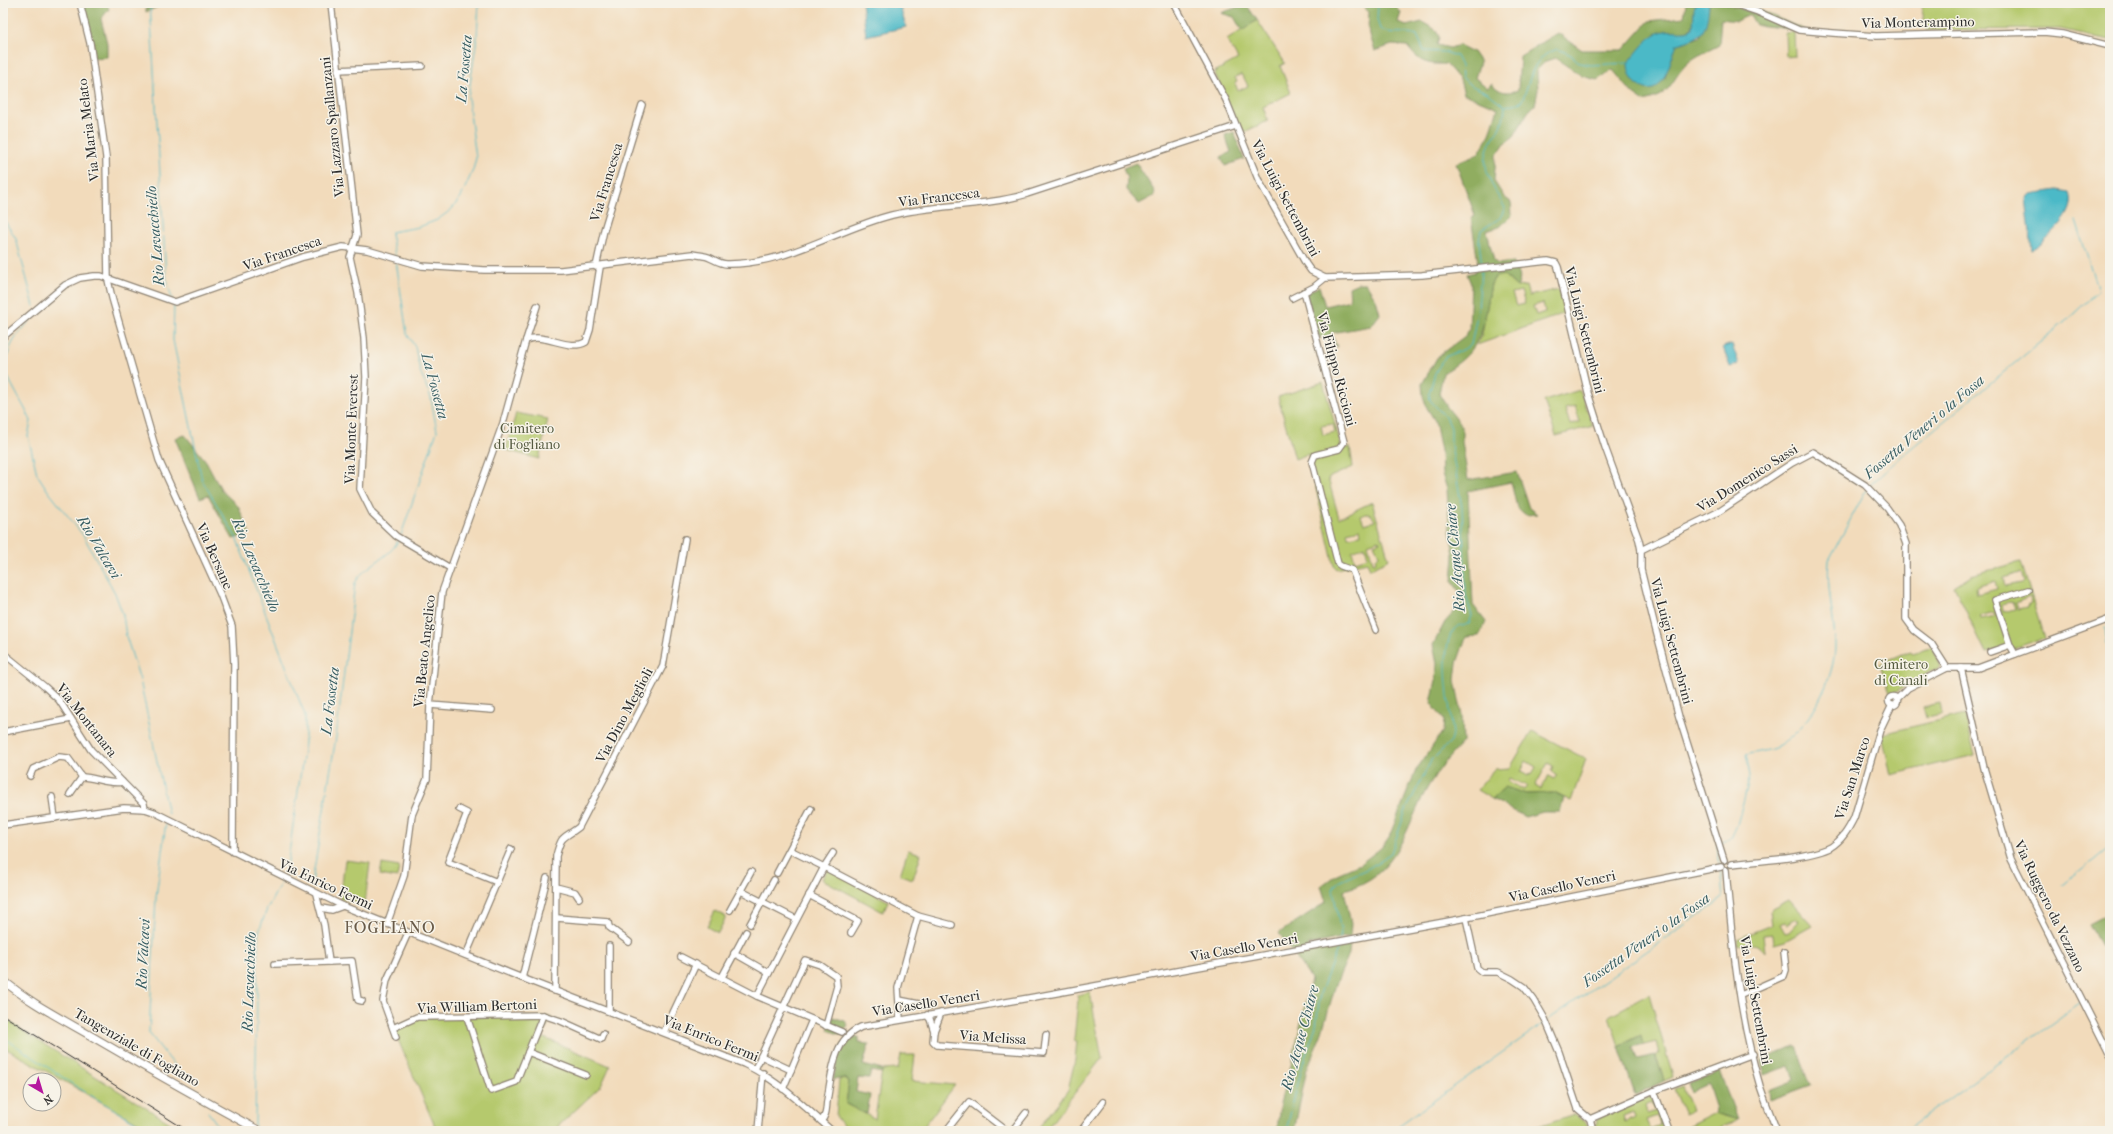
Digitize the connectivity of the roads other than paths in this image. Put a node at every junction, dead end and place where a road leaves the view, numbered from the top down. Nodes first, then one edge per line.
1 (80, 3) edge
2 (331, 3) edge
3 (1174, 3) edge
4 (1731, 3) edge
5 (2110, 46) edge
6 (422, 66) dead end
7 (338, 70) junction
8 (642, 105) dead end
9 (1236, 126) junction
10 (354, 248) junction
11 (598, 267) junction
12 (1325, 278) junction
13 (108, 280) junction
14 (1304, 292) junction
15 (1292, 298) dead end
16 (537, 306) dead end
17 (3, 337) edge
18 (526, 340) junction
19 (685, 539) dead end
20 (1642, 550) junction
21 (450, 568) junction
22 (2028, 590) dead end
23 (2110, 619) edge
24 (1376, 630) dead end
25 (2010, 646) junction
26 (1990, 652) dead end
27 (3, 653) edge
28 (2015, 654) junction
29 (1947, 668) junction
30 (1961, 668) junction
31 (430, 705) junction
32 (492, 710) dead end
33 (71, 719) junction
34 (3, 732) edge
35 (30, 776) dead end
36 (82, 777) junction
37 (122, 782) junction
38 (70, 794) dead end
39 (52, 797) dead end
40 (144, 808) junction
41 (459, 809) dead end
42 (811, 810) dead end
43 (55, 818) junction
44 (3, 825) edge
45 (511, 849) dead end
46 (790, 850) junction
47 (233, 852) junction
48 (833, 853) dead end
49 (1724, 860) junction
50 (1731, 864) junction
51 (824, 867) junction
52 (1720, 867) junction
53 (1726, 870) junction
54 (751, 872) dead end
55 (777, 873) dead end
56 (546, 878) dead end
57 (774, 880) dead end
58 (497, 882) junction
59 (556, 887) junction
60 (741, 891) junction
61 (316, 894) junction
62 (809, 895) junction
63 (579, 898) dead end
64 (763, 901) junction
65 (343, 906) junction
66 (321, 908) junction
67 (730, 910) dead end
68 (918, 916) junction
69 (557, 918) junction
70 (796, 918) junction
71 (1466, 918) junction
72 (387, 924) junction
73 (750, 924) dead end
74 (952, 925) dead end
75 (746, 932) dead end
76 (408, 933) junction
77 (851, 933) dead end
78 (629, 942) dead end
79 (609, 946) dead end
80 (1784, 952) dead end
81 (734, 954) junction
82 (466, 955) junction
83 (681, 957) dead end
84 (329, 962) junction
85 (275, 964) dead end
86 (696, 964) junction
87 (769, 973) junction
88 (722, 977) junction
89 (522, 978) junction
90 (3, 980) edge
91 (555, 991) junction
92 (1741, 995) junction
93 (757, 996) junction
94 (899, 1000) junction
95 (362, 1001) dead end
96 (929, 1006) dead end
97 (783, 1007) junction
98 (610, 1011) junction
99 (941, 1013) junction
100 (543, 1015) junction
101 (927, 1015) junction
102 (467, 1016) junction
103 (900, 1019) junction
104 (812, 1020) junction
105 (826, 1026) junction
106 (393, 1028) junction
107 (934, 1031) junction
108 (664, 1032) junction
109 (842, 1032) dead end
110 (603, 1034) dead end
111 (1046, 1035) dead end
112 (396, 1037) dead end
113 (528, 1052) junction
114 (1753, 1054) junction
115 (2110, 1055) edge
116 (761, 1056) junction
117 (755, 1069) junction
118 (791, 1070) junction
119 (763, 1073) junction
120 (586, 1074) dead end
121 (783, 1089) junction
122 (1654, 1091) junction
123 (1103, 1102) dead end
124 (827, 1106) junction
125 (1026, 1113) dead end
126 (816, 1117) junction
127 (1590, 1119) junction
128 (822, 1121) junction
129 (259, 1130) edge
130 (758, 1131) edge
131 (832, 1131) edge
132 (946, 1131) edge
133 (1007, 1131) edge
134 (1012, 1131) edge
135 (1081, 1131) edge
136 (1593, 1131) edge
137 (1669, 1131) edge
138 (1777, 1131) edge

1 - 13 street, Via Maria Melato
2 - 7 street, Via Lazzaro Spallanzani
3 - 9 street, Via Luigi Settembrini
4 - 5 street, Via Monterampino
6 - 7 street
7 - 10 street, Via Lazzaro Spallanzani
8 - 11 street, Via Francesca
9 - 11 street, Via Francesca
9 - 12 street, Via Luigi Settembrini
10 - 11 street, Via Francesca
10 - 13 street, Via Francesca
10 - 21 street, Via Monte Everest
11 - 18 street
12 - 14 street
12 - 20 street, Via Luigi Settembrini
13 - 17 street, Via Francesca
13 - 47 street, Via Bersane
14 - 15 street
14 - 24 street, Via Filippo Riccioni
16 - 18 street, Via Beato Angelico
18 - 21 street, Via Beato Angelico
19 - 59 street, Via Dino Meglioli
20 - 29 street, Via Domenico Sassi
20 - 49 street, Via Luigi Settembrini
21 - 31 street, Via Beato Angelico
22 - 25 street
23 - 28 street
25 - 26 street
25 - 28 street
27 - 33 street, Via Montanara
28 - 30 street
29 - 30 street
29 - 50 street, Via San Marco
30 - 115 street, Via Ruggero da Vezzano
31 - 32 street
31 - 72 street, Via Beato Angelico
33 - 34 street
33 - 37 street, Via Montanara
35 - 36 street
36 - 37 street
36 - 38 street
37 - 40 street, Via Montanara
39 - 43 street
40 - 43 street, Via Enrico Fermi
40 - 47 street, Via Enrico Fermi
41 - 58 street
42 - 46 street
43 - 44 street, Via Enrico Fermi
45 - 58 street
46 - 51 street
46 - 55 street
47 - 61 street, Via Enrico Fermi
48 - 51 street
49 - 50 street
49 - 52 street
50 - 53 street
51 - 62 street
51 - 68 street
52 - 53 street
52 - 71 street, Via Casello Veneri
53 - 92 street, Via Luigi Settembrini
54 - 60 street
56 - 89 street
57 - 64 street
58 - 82 street
59 - 63 street
59 - 69 street, Via Dino Meglioli
60 - 64 street
60 - 67 street
61 - 65 street, Via Enrico Fermi
61 - 66 street
62 - 70 street
62 - 77 street
64 - 70 street
64 - 73 street
65 - 66 street
65 - 72 street, Via Enrico Fermi
66 - 84 street
68 - 74 street
68 - 94 street
69 - 78 street
69 - 91 street, Via Dino Meglioli
70 - 87 street
71 - 99 street, Via Casello Veneri
71 - 127 street
72 - 76 street, Via Enrico Fermi
75 - 81 street
76 - 82 street, Via Enrico Fermi
76 - 106 street
79 - 98 street
80 - 92 street
81 - 87 street
81 - 88 street
82 - 89 street, Via Enrico Fermi
83 - 86 street
84 - 85 street
84 - 95 street
86 - 88 street
86 - 108 street
87 - 93 street
88 - 93 street
89 - 91 street, Via Enrico Fermi
90 - 129 main road, Tangenziale di Fogliano
91 - 98 street, Via Enrico Fermi
92 - 114 street, Via Luigi Settembrini
93 - 97 street
94 - 96 street
94 - 103 street
97 - 104 street
97 - 105 street
97 - 116 street
98 - 108 street, Via Enrico Fermi
99 - 101 street, Via Casello Veneri
99 - 107 street
100 - 102 street, Via William Bertoni
100 - 110 street, Via William Bertoni
100 - 113 street
101 - 103 street, Via Casello Veneri
101 - 107 street, Via Melissa
102 - 106 street, Via William Bertoni
102 - 113 street
103 - 124 street, Via Casello Veneri
104 - 105 street
104 - 118 street
105 - 109 street
106 - 112 street
107 - 111 street, Via Melissa
108 - 117 street, Via Enrico Fermi
113 - 120 street
114 - 122 street
114 - 138 street, Via Luigi Settembrini
116 - 117 street
116 - 118 street
117 - 119 street, Via Enrico Fermi
118 - 121 street
119 - 121 street, Via Enrico Fermi
119 - 130 street
121 - 126 street, Via Enrico Fermi
122 - 127 street
122 - 137 street
123 - 135 street
124 - 126 street
124 - 128 street, Via Casello Veneri
125 - 134 street
126 - 128 street, Via Enrico Fermi
127 - 136 street
128 - 131 street, Via Enrico Fermi
132 - 133 street

